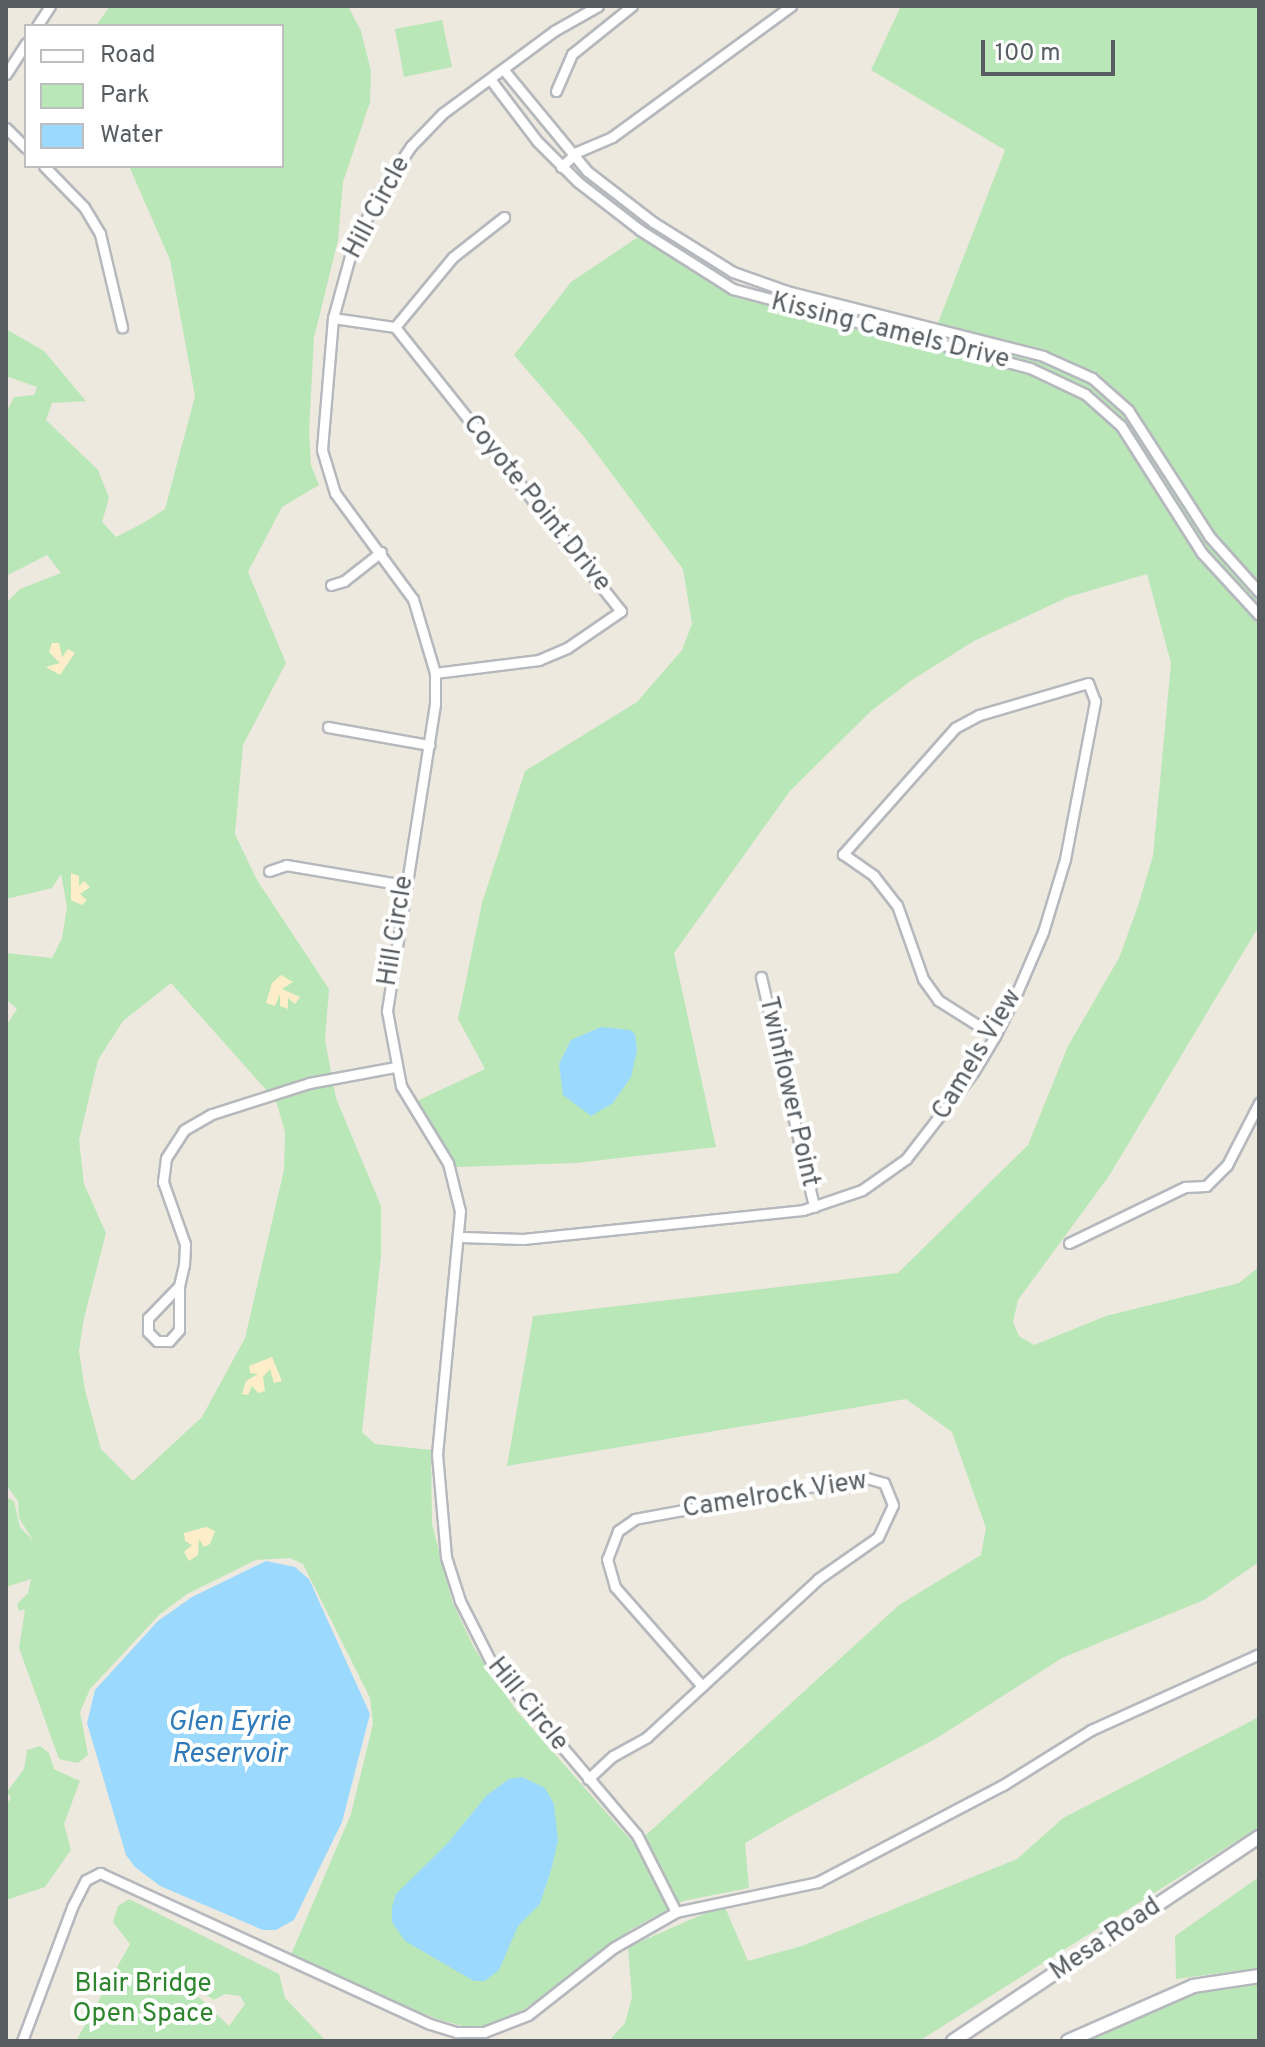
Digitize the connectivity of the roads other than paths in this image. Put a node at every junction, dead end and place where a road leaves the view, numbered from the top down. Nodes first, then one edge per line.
1 (50, 6) edge
2 (598, 6) edge
3 (632, 6) edge
4 (791, 6) edge
5 (38, 24) edge
6 (24, 46) edge
7 (503, 69) junction
8 (6, 74) edge
9 (490, 79) junction
10 (556, 91) dead end
11 (6, 128) edge
12 (24, 146) edge
13 (572, 157) junction
14 (561, 167) junction
15 (46, 168) edge
16 (504, 217) dead end
17 (333, 318) junction
18 (122, 327) dead end
19 (395, 327) junction
20 (381, 552) junction
21 (331, 585) dead end
22 (1259, 592) edge
23 (1259, 615) edge
24 (435, 673) junction
25 (328, 727) dead end
26 (429, 745) junction
27 (269, 871) dead end
28 (404, 885) junction
29 (761, 977) dead end
30 (995, 1036) junction
31 (395, 1067) junction
32 (1259, 1103) edge
33 (814, 1207) junction
34 (461, 1237) junction
35 (1069, 1243) dead end
36 (179, 1286) junction
37 (1259, 1654) edge
38 (702, 1686) junction
39 (588, 1779) junction
40 (1259, 1837) edge
41 (676, 1912) junction
42 (1259, 1976) edge
43 (22, 2041) edge
44 (953, 2041) edge
45 (1068, 2041) edge

1 - 5 street
2 - 7 street, Hill Circle
3 - 10 street
4 - 13 street
6 - 8 street
7 - 9 street, Hill Circle
7 - 13 street, Kissing Camels Drive
9 - 14 street, Kissing Camels Drive
9 - 17 street, Hill Circle
11 - 12 street
13 - 14 street
13 - 22 street, Kissing Camels Drive
14 - 23 street, Kissing Camels Drive
15 - 18 street
16 - 19 street
17 - 19 street
17 - 20 street, Hill Circle
19 - 24 street, Coyote Point Drive
20 - 21 street
20 - 24 street, Hill Circle
24 - 26 street, Hill Circle
25 - 26 street
26 - 28 street, Hill Circle
27 - 28 street
28 - 31 street, Hill Circle
29 - 33 street, Twinflower Point
30 - 30 street, Camels View
30 - 33 street, Camels View
31 - 34 street, Hill Circle
31 - 36 street
32 - 35 street
33 - 34 street, Camels View
34 - 39 street, Hill Circle
36 - 36 street
37 - 41 street
38 - 38 street, Camelrock View
38 - 39 street, Camelrock View
39 - 41 street, Hill Circle
40 - 44 main road, Mesa Road
41 - 43 street
42 - 45 main road

